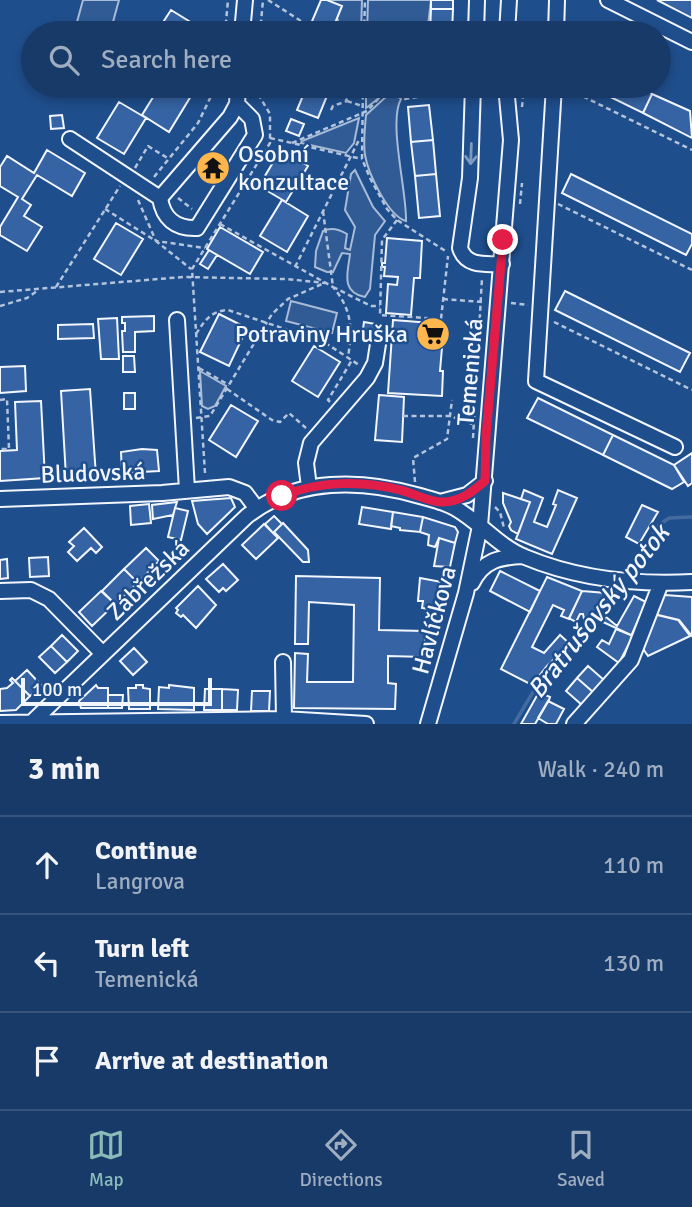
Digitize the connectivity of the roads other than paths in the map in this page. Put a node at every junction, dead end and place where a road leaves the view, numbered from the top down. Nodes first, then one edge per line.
1 (246, 0) edge
2 (477, 0) edge
3 (557, 0) edge
4 (608, 0) edge
5 (243, 21) edge
6 (476, 21) edge
7 (556, 21) edge
8 (650, 21) edge
9 (671, 32) edge
10 (692, 42) edge
11 (237, 98) edge
12 (473, 98) edge
13 (507, 98) edge
14 (512, 98) edge
15 (553, 98) edge
16 (237, 104) junction
17 (508, 117) junction
18 (70, 139) dead end
19 (167, 196) junction
20 (502, 264) junction
21 (177, 320) dead end
22 (378, 344) dead end
23 (675, 447) dead end
24 (485, 481) junction
25 (309, 487) junction
26 (187, 490) junction
27 (0, 499) edge
28 (440, 502) junction
29 (257, 509) junction
30 (480, 526) junction
31 (523, 556) junction
32 (692, 582) edge
33 (661, 583) junction
34 (0, 591) edge
35 (466, 593) junction
36 (103, 654) junction
37 (283, 662) dead end
38 (284, 719) junction
39 (32, 722) edge
40 (0, 723) edge
41 (366, 724) edge
42 (428, 724) edge
43 (574, 724) edge

1 - 5 street
2 - 6 street
3 - 7 street
4 - 8 street
9 - 10 street
11 - 16 street
12 -> 20 street
13 - 17 street, Temenická
14 - 17 street, Temenická
15 - 23 street
16 - 19 street
16 - 19 street
17 - 20 street, Temenická
18 - 19 street
20 - 24 street, Temenická
21 - 26 street
22 - 25 street
24 - 28 street
24 - 30 street, Temenická
25 - 28 street, Zábřežská
25 - 29 street, Zábřežská
26 - 27 street, Bludovská
26 - 29 street, Bludovská
28 - 30 street, Zábřežská
29 - 36 street, Zábřežská
30 - 31 street, Zábřežská
30 - 35 street, Havlíčkova
31 - 33 street
31 - 35 street
32 - 33 street
33 - 43 street
34 - 36 street
35 - 42 street, Havlíčkova
36 - 39 street, Zábřežská
37 - 38 street
38 - 39 street
38 - 41 street
39 - 40 street

